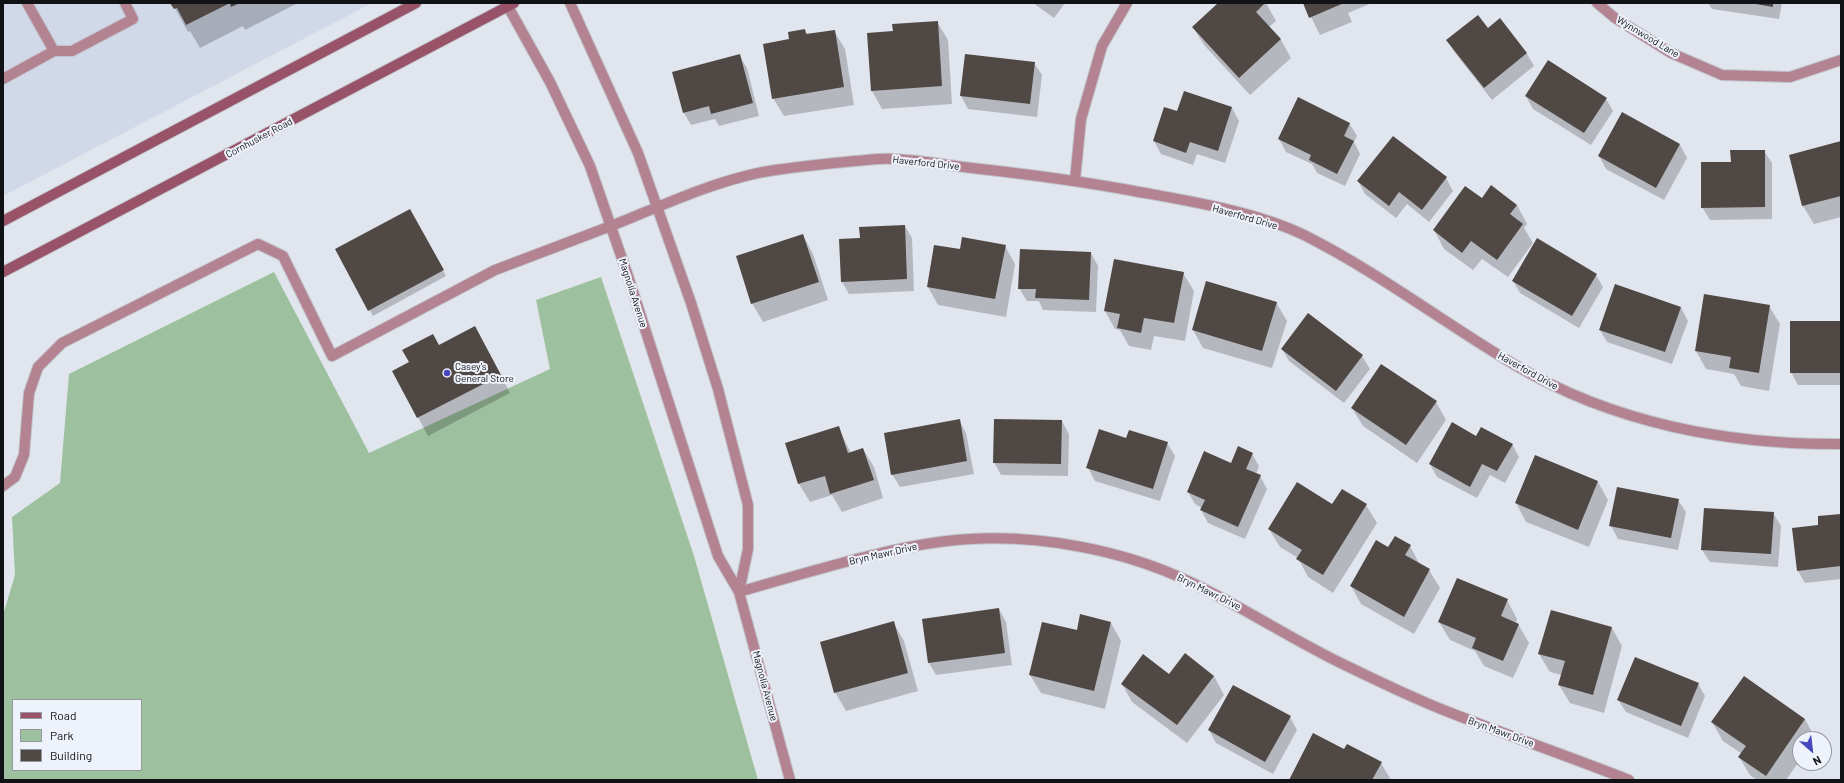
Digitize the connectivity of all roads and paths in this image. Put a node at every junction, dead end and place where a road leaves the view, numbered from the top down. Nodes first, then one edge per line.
1 (28, 3) edge
2 (125, 3) edge
3 (416, 3) edge
4 (570, 3) edge
5 (1127, 3) edge
6 (1597, 3) edge
7 (509, 4) edge
8 (54, 51) junction
9 (1841, 60) edge
10 (3, 79) edge
11 (1075, 180) junction
12 (657, 208) junction
13 (3, 221) edge
14 (611, 226) junction
15 (3, 272) edge
16 (1841, 444) edge
17 (3, 486) edge
18 (739, 592) junction
19 (790, 780) edge
20 (1629, 780) edge

1 - 8 street
2 - 8 street
3 - 13 main road
4 - 12 street, Magnolia Avenue
5 - 11 street
6 - 9 street, Wynnwood Lane
7 - 14 street, Magnolia Avenue
7 - 15 main road, Cornhusker Road
8 - 10 street
11 - 12 street, Haverford Drive
11 - 16 street, Haverford Drive
12 - 14 street, Haverford Drive
12 - 18 street, Magnolia Avenue
14 - 17 street, Haverford Drive
14 - 18 street, Magnolia Avenue
18 - 19 street, Magnolia Avenue
18 - 20 street, Bryn Mawr Drive

